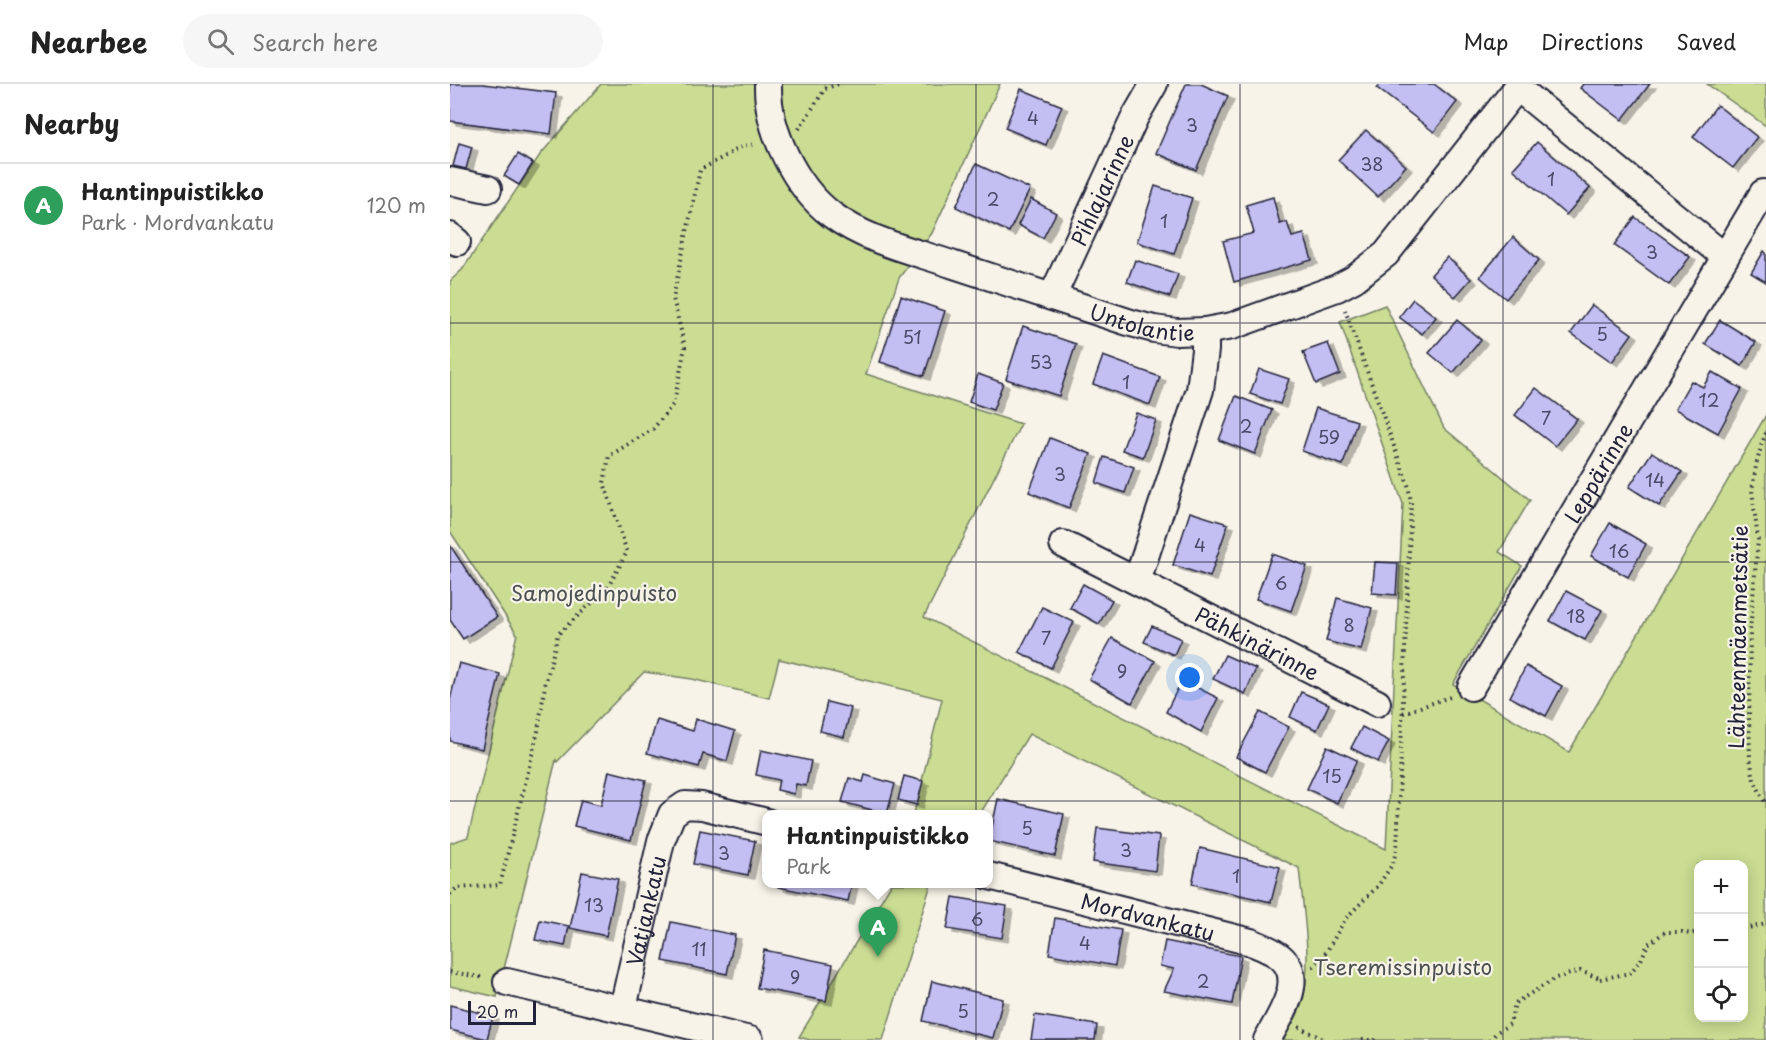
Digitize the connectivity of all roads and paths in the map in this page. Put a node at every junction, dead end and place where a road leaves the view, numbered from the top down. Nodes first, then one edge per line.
1 (768, 84) edge
2 (838, 84) edge
3 (1154, 84) edge
4 (1519, 86) edge
5 (777, 138) junction
6 (450, 182) edge
7 (488, 189) dead end
8 (1763, 193) dead end
9 (1725, 257) junction
10 (1337, 288) junction
11 (1052, 297) junction
12 (1205, 331) junction
13 (1766, 433) edge
14 (1063, 544) dead end
15 (1137, 581) junction
16 (1471, 687) joint
17 (1377, 703) joint
18 (1402, 713) junction
19 (1766, 804) edge
20 (762, 821) edge
21 (993, 877) edge
22 (450, 894) edge
23 (1766, 924) edge
24 (1748, 928) edge
25 (1694, 933) edge
26 (450, 972) edge
27 (1292, 979) junction
28 (507, 981) joint
29 (623, 1008) junction
30 (750, 1040) edge
31 (1267, 1040) edge
32 (1362, 1040) edge
33 (1377, 1040) edge
34 (1490, 1040) edge

1 - 5 street, Untolantie
2 - 5 path
3 - 11 street, Pihlajarinne
4 - 9 street
4 - 10 street, Untolantie
5 - 11 street, Untolantie
5 - 22 path
6 - 7 street
8 - 9 street, Leppärinne
9 - 16 street, Leppärinne
10 - 12 street, Untolantie
10 - 18 path
11 - 12 street, Untolantie
12 - 15 street
13 - 19 path, Lähteenmäenmetsätie
14 - 15 street, Pähkinärinne
15 - 17 street, Pähkinärinne
16 - 18 path
17 - 18 path
18 - 27 path
20 - 29 street, Vatjankatu
21 - 27 street, Mordvankatu
23 - 24 path
25 - 34 path
26 - 28 path
27 - 31 street
28 - 29 street
29 - 30 street
32 - 33 path

